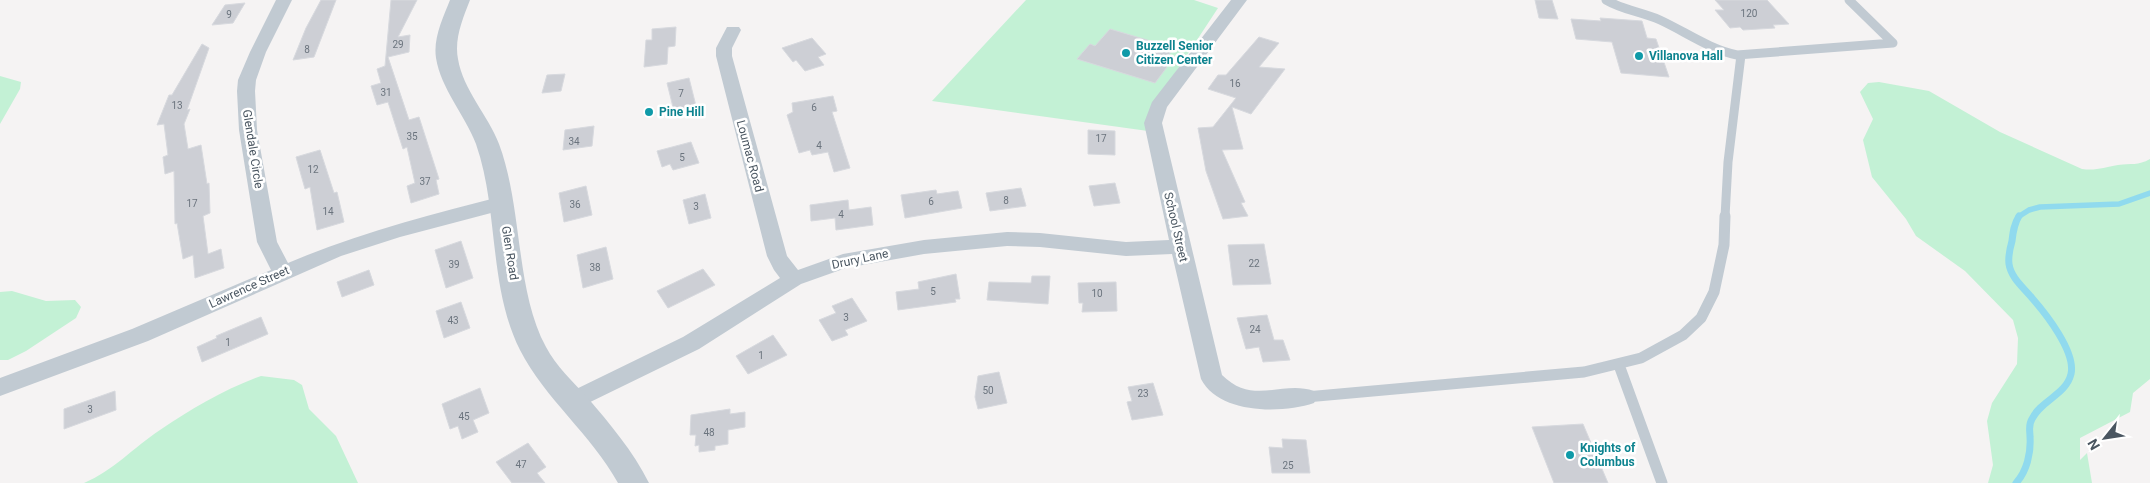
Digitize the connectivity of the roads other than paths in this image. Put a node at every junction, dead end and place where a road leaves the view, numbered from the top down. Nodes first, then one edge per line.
1 (284, 0) edge
2 (460, 0) edge
3 (1239, 0) edge
4 (1606, 0) edge
5 (1849, 0) edge
6 (733, 30) dead end
7 (1741, 55) junction
8 (502, 203) junction
9 (1180, 246) junction
10 (282, 272) junction
11 (794, 279) junction
12 (1619, 365) junction
13 (0, 387) edge
14 (1306, 396) joint
15 (572, 401) junction
16 (634, 483) edge
17 (1662, 483) edge

1 - 10 street, Glendale Circle
2 - 8 street, Glen Road
3 - 9 street, School Street
4 - 7 lane
5 - 7 lane
6 - 11 street, Loumac Road
7 - 12 lane
8 - 10 street, Lawrence Street
8 - 15 street, Glen Road
9 - 11 street, Drury Lane
9 - 14 street, School Street
10 - 13 street, Lawrence Street
11 - 15 street, Drury Lane
12 - 14 lane
12 - 17 lane
15 - 16 street, Glen Road

